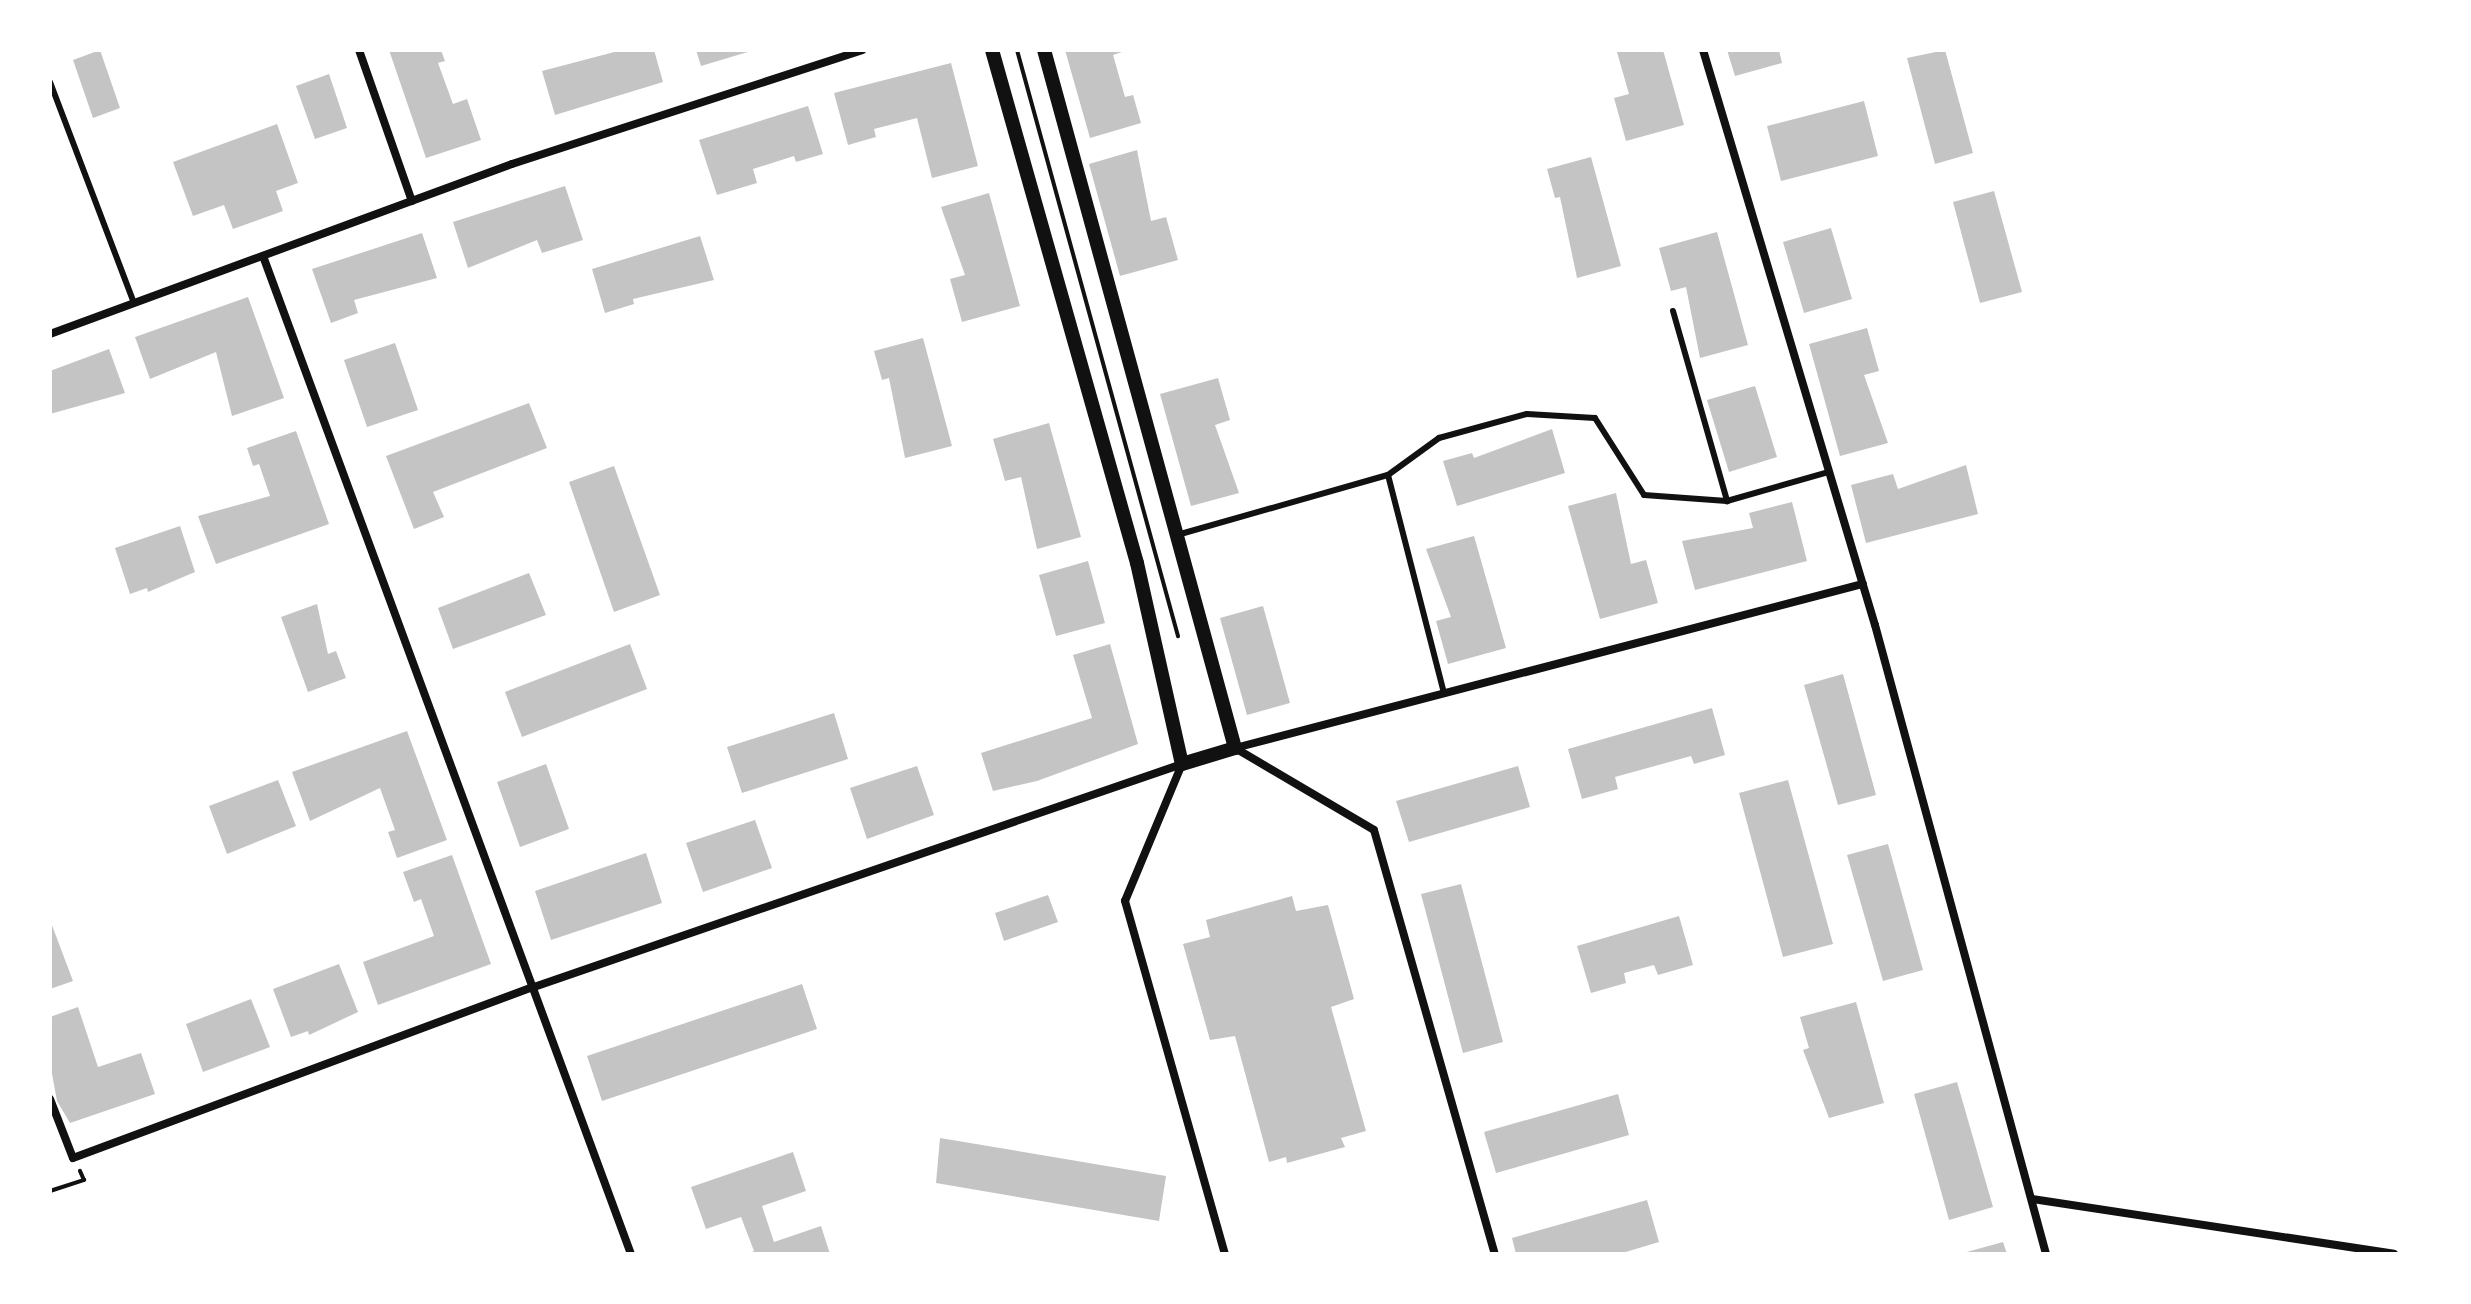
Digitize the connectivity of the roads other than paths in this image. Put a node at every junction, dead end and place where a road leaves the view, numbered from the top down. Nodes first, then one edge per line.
1 (359, 50) edge
2 (862, 50) edge
3 (992, 50) edge
4 (1044, 50) edge
5 (1703, 50) edge
6 (50, 82) edge
7 (412, 201) junction
8 (263, 256) junction
9 (134, 303) junction
10 (1673, 311) dead end
11 (50, 334) edge
12 (1829, 472) junction
13 (1388, 475) junction
14 (1727, 501) junction
15 (1177, 535) junction
16 (1863, 584) junction
17 (1444, 693) junction
18 (1235, 748) junction
19 (1182, 764) junction
20 (534, 987) junction
21 (50, 1099) edge
22 (2032, 1199) junction
23 (631, 1254) edge
24 (1225, 1254) edge
25 (1495, 1254) edge
26 (2046, 1254) edge
27 (2394, 1254) edge

1 - 7 street
2 - 7 street
3 - 19 street
4 - 15 street
5 - 12 street
6 - 9 lane
7 - 8 street
8 - 9 street
8 - 20 street
9 - 11 street
10 - 14 lane
12 - 14 lane
12 - 16 street
13 - 14 lane
13 - 15 lane
13 - 17 lane
15 - 18 street
16 - 17 street
16 - 22 street
17 - 18 street
18 - 19 street
18 - 25 street
19 - 20 street
19 - 24 street
20 - 21 street
20 - 23 street
22 - 26 street
22 - 27 street

